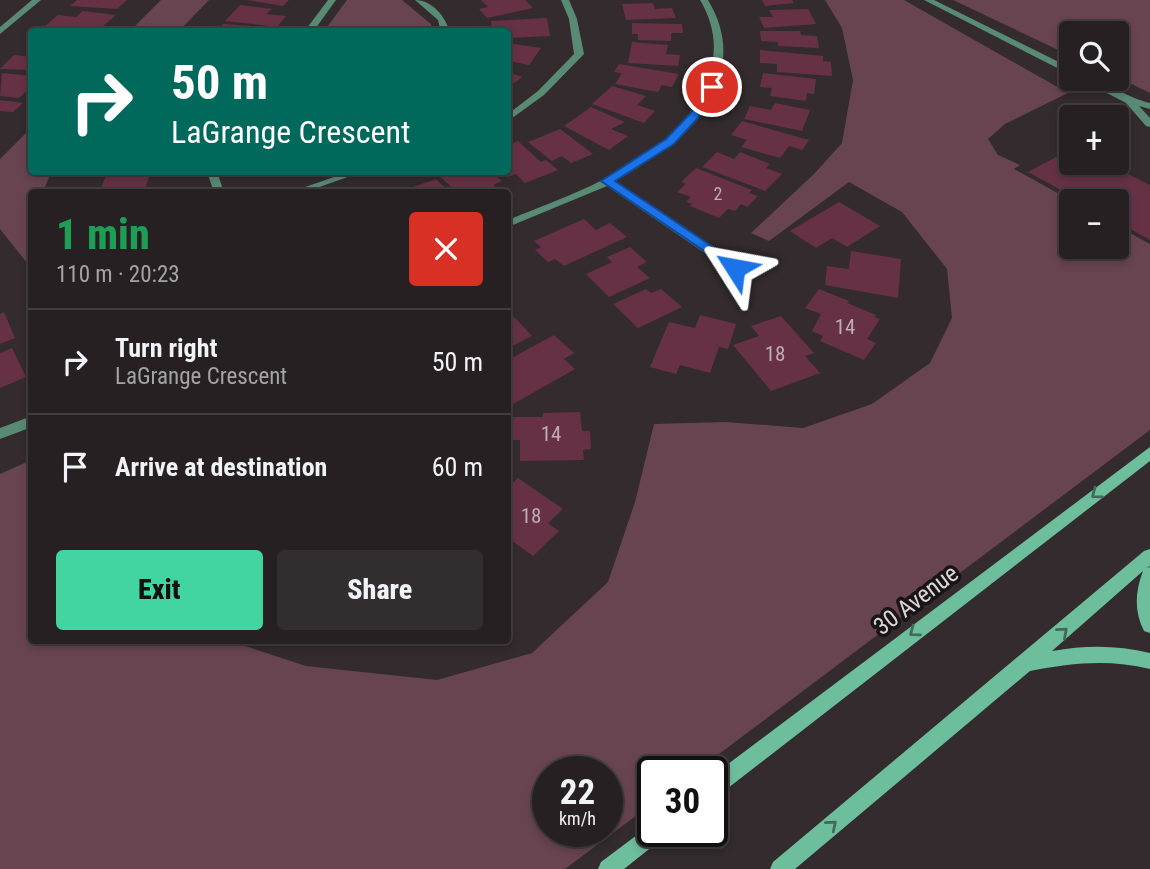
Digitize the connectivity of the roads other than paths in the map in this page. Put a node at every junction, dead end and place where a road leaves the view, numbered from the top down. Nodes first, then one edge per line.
1 (37, 0) edge
2 (332, 0) edge
3 (419, 0) edge
4 (565, 0) edge
5 (704, 0) edge
6 (928, 0) edge
7 (312, 28) edge
8 (445, 28) edge
9 (0, 31) edge
10 (1059, 66) edge
11 (1109, 91) edge
12 (1129, 101) junction
13 (1150, 106) edge
14 (511, 116) edge
15 (1150, 124) edge
16 (348, 175) edge
17 (607, 181) junction
18 (305, 189) edge
19 (511, 223) edge
20 (735, 268) dead end
21 (28, 423) edge
22 (0, 434) edge
23 (1150, 453) edge
24 (1150, 556) edge
25 (1150, 574) edge
26 (1150, 625) edge
27 (1150, 662) edge
28 (1026, 663) junction
29 (728, 776) edge
30 (637, 846) edge
31 (608, 869) edge
32 (780, 869) edge

1 - 9 street
2 - 7 street
3 - 8 street
4 - 14 street
5 - 17 street
6 - 10 street
11 - 12 street
12 - 13 street
12 - 15 street
16 - 18 street
17 - 19 street
17 - 20 street
21 - 22 street
23 -> 29 main road, 30 Avenue
28 -> 24 main road
25 - 26 main road
27 - 28 main road
32 -> 28 main road
30 - 31 main road

